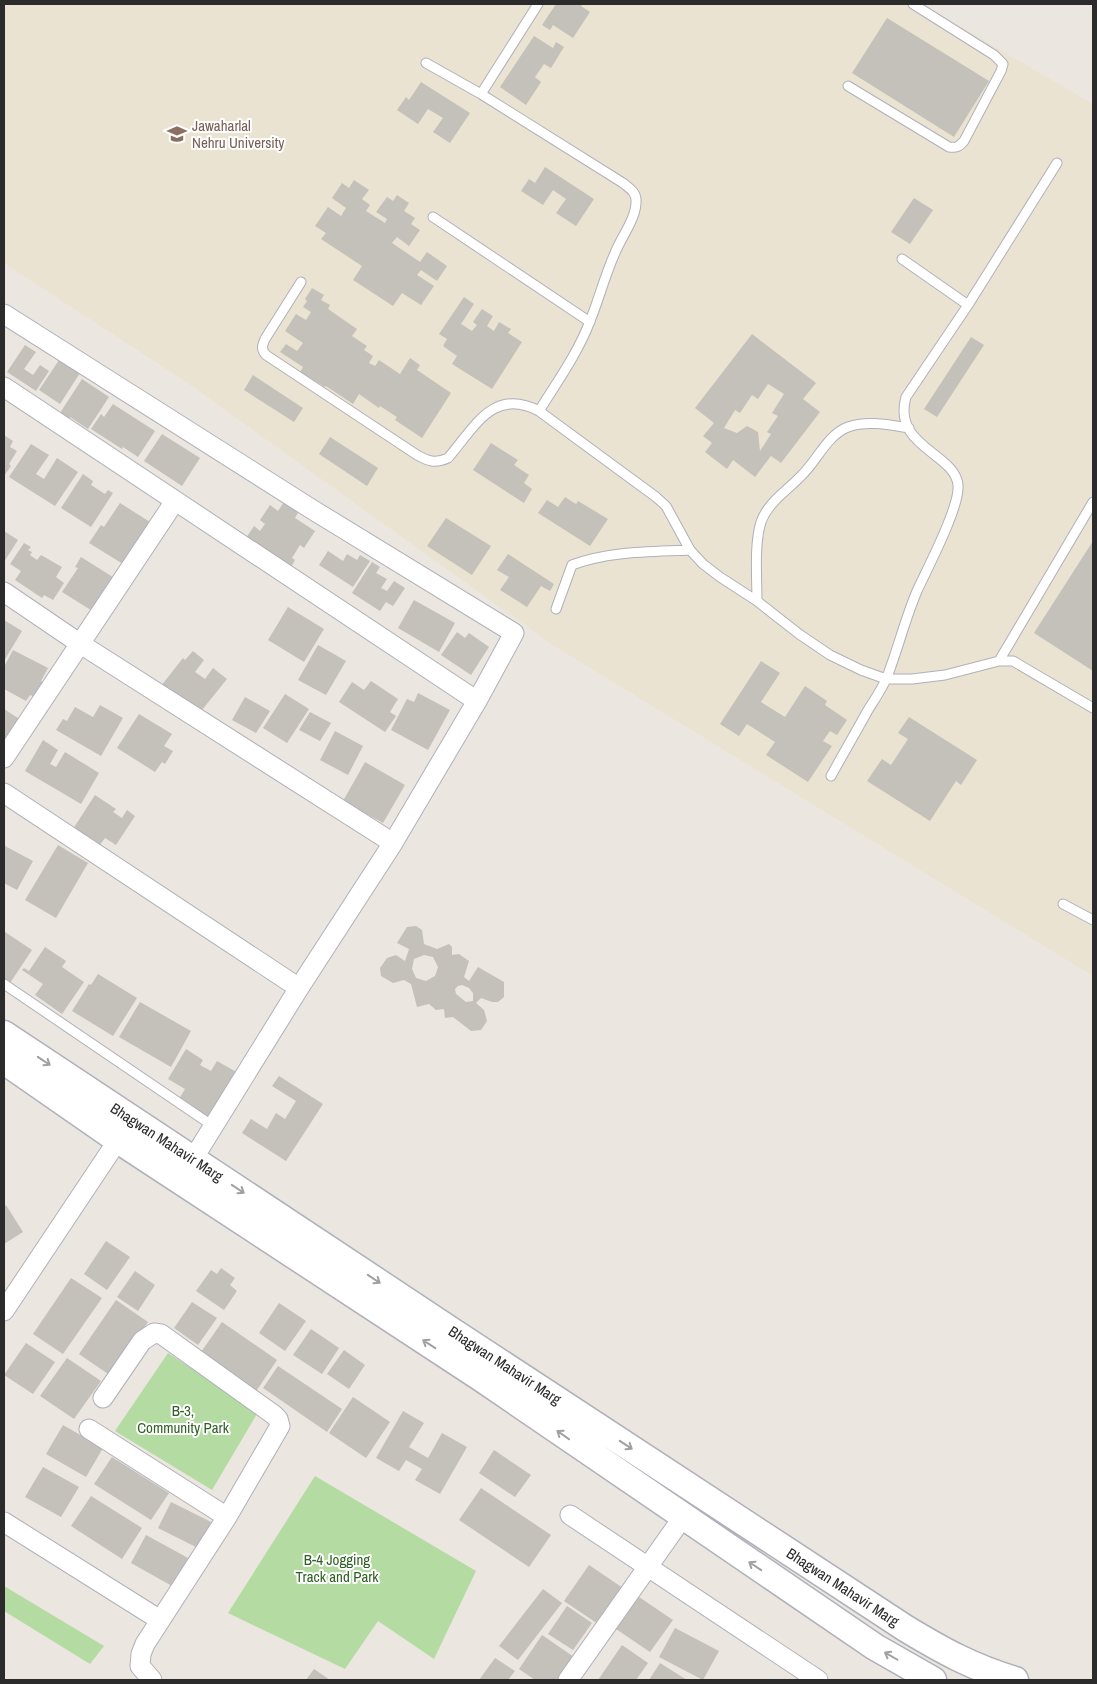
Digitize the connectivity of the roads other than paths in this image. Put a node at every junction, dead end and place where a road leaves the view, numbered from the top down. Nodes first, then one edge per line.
1 (538, 4) edge
2 (912, 4) edge
3 (426, 64) dead end
4 (848, 86) dead end
5 (482, 94) junction
6 (1057, 163) dead end
7 (433, 217) dead end
8 (902, 258) dead end
9 (301, 282) dead end
10 (968, 305) junction
11 (4, 314) edge
12 (590, 322) junction
13 (4, 387) edge
14 (539, 411) junction
15 (909, 428) junction
16 (175, 500) junction
17 (1093, 502) edge
18 (690, 550) junction
19 (4, 592) edge
20 (757, 601) junction
21 (556, 609) dead end
22 (79, 643) junction
23 (999, 661) junction
24 (886, 679) junction
25 (477, 701) junction
26 (1093, 708) edge
27 (4, 758) edge
28 (831, 776) dead end
29 (4, 793) edge
30 (393, 843) junction
31 (1063, 904) dead end
32 (1093, 920) edge
33 (4, 984) edge
34 (299, 988) junction
35 (4, 1034) edge
36 (4, 1061) edge
37 (213, 1126) junction
38 (124, 1129) junction
39 (188, 1171) junction
40 (4, 1311) edge
41 (486, 1367) junction
42 (103, 1398) dead end
43 (89, 1429) dead end
44 (603, 1430) junction
45 (592, 1455) junction
46 (570, 1515) dead end
47 (227, 1517) junction
48 (683, 1517) junction
49 (4, 1522) edge
50 (648, 1566) junction
51 (160, 1620) junction
52 (152, 1680) edge
53 (568, 1680) edge
54 (818, 1680) edge
55 (933, 1680) edge
56 (1014, 1680) edge

1 - 5 lane
2 - 4 lane
3 - 5 lane
5 - 12 lane
6 - 10 lane
7 - 12 lane
8 - 10 lane
9 - 14 lane
10 - 15 lane
11 - 25 street
12 - 14 lane
13 - 16 street
14 - 18 lane
15 - 20 lane
15 - 24 lane
16 - 22 street
16 - 25 street
17 - 23 lane
18 - 20 lane
18 - 21 lane
19 - 22 street
20 - 24 lane
22 - 27 street
22 - 30 street
23 - 24 lane
23 - 26 lane
24 - 28 lane
25 - 30 street
29 - 34 street
30 - 34 street
31 - 32 lane
33 - 37 lane
34 - 37 street
35 -> 38 street, Bhagwan Mahavir Marg
36 - 38 street, Bhagwan Mahavir Marg
37 - 39 street
38 - 39 street, Bhagwan Mahavir Marg
38 - 40 street
39 - 41 street, Bhagwan Mahavir Marg
41 - 44 street, Bhagwan Mahavir Marg
45 -> 41 street, Bhagwan Mahavir Marg
42 - 47 street
43 - 47 street
44 - 45 street
44 -> 56 street, Bhagwan Mahavir Marg
45 - 48 street, Bhagwan Mahavir Marg
46 - 50 street
47 - 51 street
48 - 50 street
55 -> 48 street, Bhagwan Mahavir Marg
49 - 51 street
50 - 53 street
50 - 54 street
51 - 52 street

